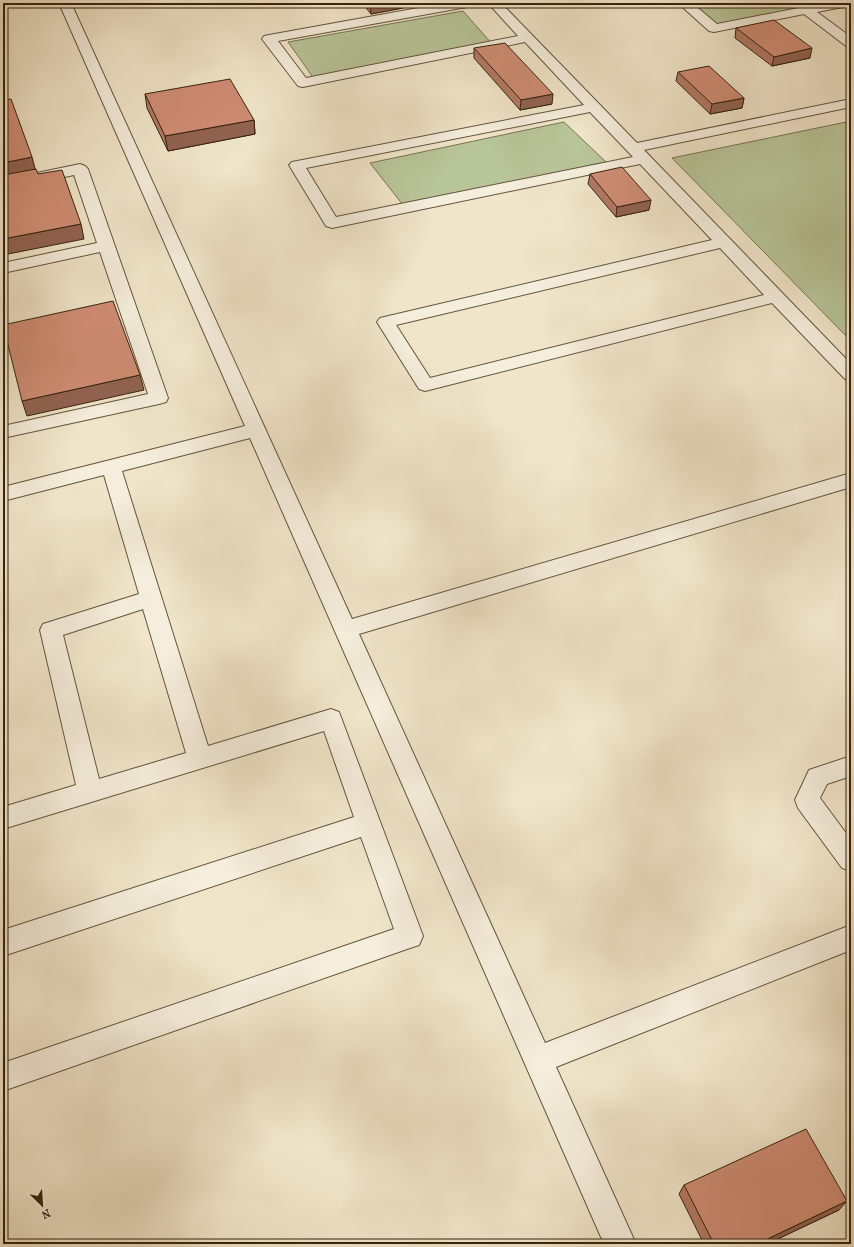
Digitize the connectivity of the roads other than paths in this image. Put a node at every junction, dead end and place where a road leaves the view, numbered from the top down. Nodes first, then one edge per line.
1 (65, 3) edge
2 (467, 3) edge
3 (494, 3) edge
4 (684, 3) edge
5 (844, 3) edge
6 (806, 10) junction
7 (527, 38) junction
8 (851, 43) edge
9 (851, 103) edge
10 (593, 107) junction
11 (638, 153) junction
12 (3, 184) edge
13 (723, 242) junction
14 (105, 246) junction
15 (3, 268) edge
16 (776, 297) junction
17 (851, 375) edge
18 (256, 430) junction
19 (3, 432) edge
20 (111, 466) junction
21 (851, 480) edge
22 (3, 494) edge
23 (151, 598) junction
24 (345, 630) junction
25 (200, 759) junction
26 (851, 766) edge
27 (90, 792) junction
28 (3, 818) edge
29 (369, 823) junction
30 (851, 860) edge
31 (851, 937) edge
32 (3, 943) edge
33 (538, 1060) junction
34 (3, 1077) edge
35 (620, 1244) edge

1 - 18 street
2 - 7 street
3 - 7 street
4 - 6 street
5 - 6 street
6 - 8 street
7 - 10 street
9 - 11 street
10 - 11 street
10 - 11 street
11 - 13 street
12 - 14 street
13 - 16 street
13 - 16 street
14 - 15 street
14 - 19 street
16 - 17 street
18 - 20 street
18 - 24 street
20 - 22 street
20 - 23 street
21 - 24 street
23 - 25 street
23 - 27 street
24 - 33 street
25 - 27 street
25 - 29 street
26 - 30 street
27 - 28 street
29 - 32 street
29 - 34 street
31 - 33 street
33 - 35 street

